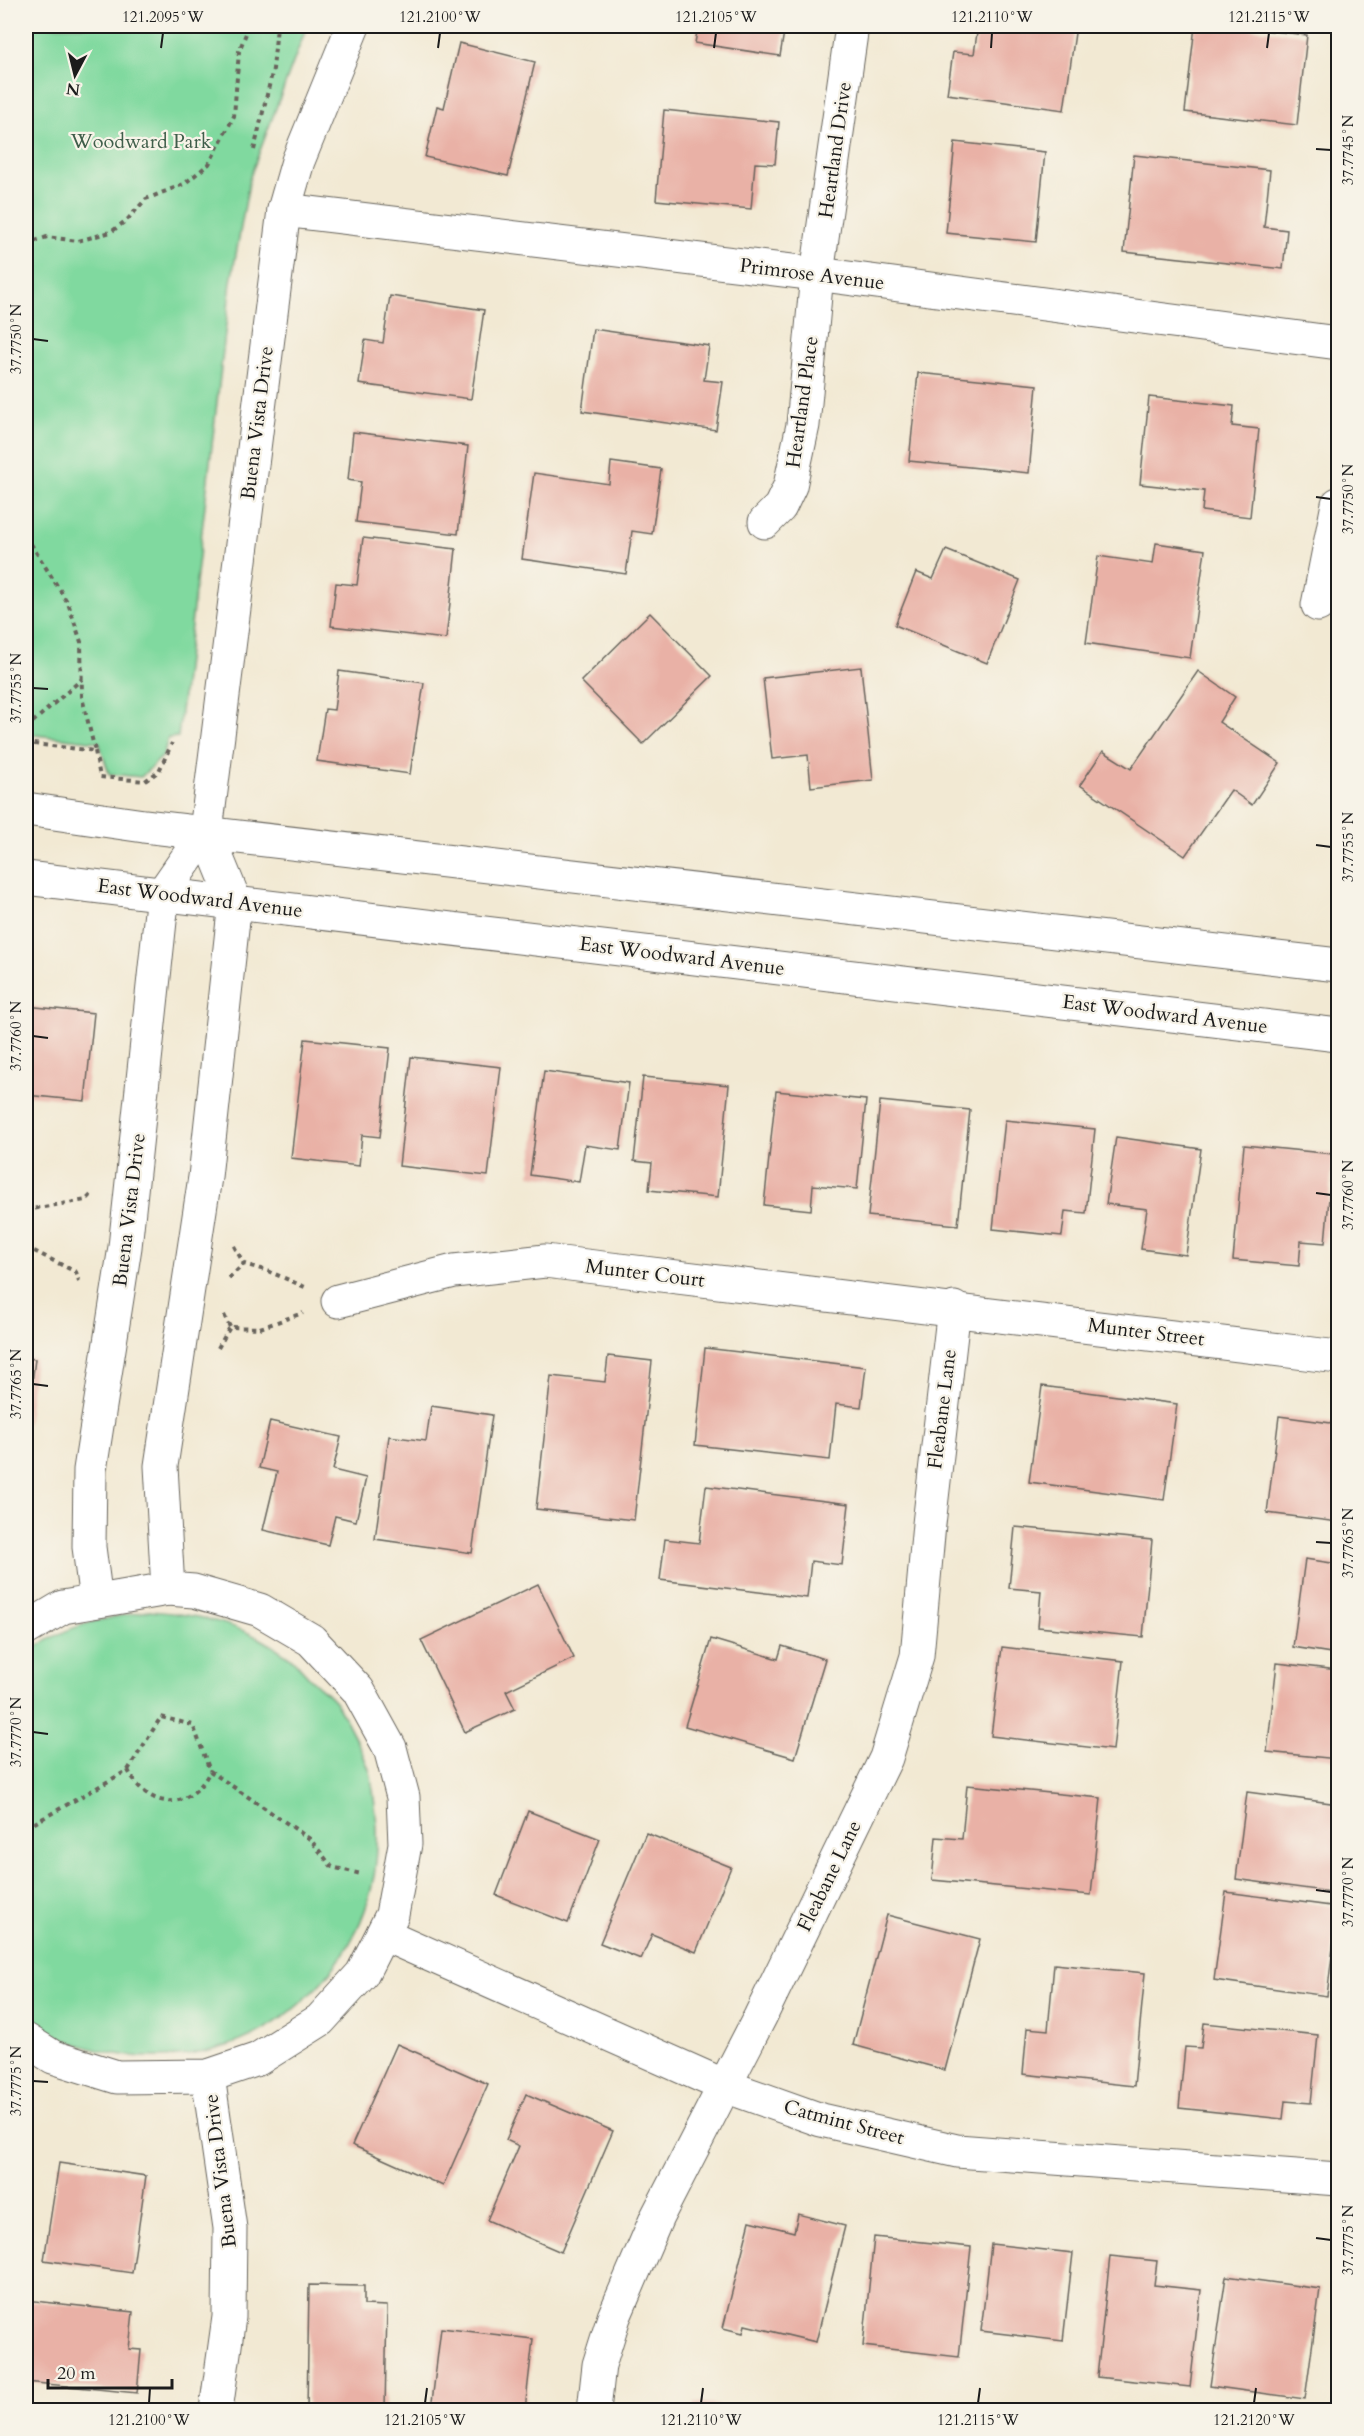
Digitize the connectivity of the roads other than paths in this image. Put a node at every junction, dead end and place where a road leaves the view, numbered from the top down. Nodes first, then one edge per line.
1 (353, 26) edge
2 (852, 26) edge
3 (284, 210) junction
4 (818, 274) junction
5 (1338, 343) edge
6 (1338, 504) edge
7 (765, 522) dead end
8 (1318, 605) dead end
9 (26, 809) edge
10 (206, 831) junction
11 (26, 878) edge
12 (163, 893) junction
13 (235, 902) junction
14 (1338, 965) edge
15 (1338, 1035) edge
16 (338, 1301) road end
17 (954, 1308) junction
18 (1338, 1357) edge
19 (168, 1589) junction
20 (96, 1601) junction
21 (26, 1629) edge
22 (382, 1934) junction
23 (26, 2040) edge
24 (208, 2076) junction
25 (725, 2086) junction
26 (1338, 2179) edge
27 (216, 2410) edge
28 (594, 2410) edge

1 - 3 street, Buena Vista Drive
2 - 4 street, Heartland Drive
3 - 4 street, Primrose Avenue
3 - 10 street, Buena Vista Drive
4 - 5 street, Primrose Avenue
4 - 7 street, Heartland Place
6 - 8 street
9 - 10 street
10 - 12 street, Buena Vista Drive
10 - 13 street, Buena Vista Drive
10 - 14 street
11 - 12 street, East Woodward Avenue
12 - 13 street, East Woodward Avenue
12 - 20 street, Buena Vista Drive
13 - 15 street, East Woodward Avenue
13 - 19 street, Buena Vista Drive
16 - 17 street, Munter Court
17 - 18 street, Munter Street
17 - 25 street, Fleabane Lane
19 - 20 street
19 - 22 street
20 - 21 street
22 - 24 street
22 - 25 street, Catmint Street
23 - 24 street
24 - 27 street, Buena Vista Drive
25 - 26 street, Catmint Street
25 - 28 street, Fleabane Lane

